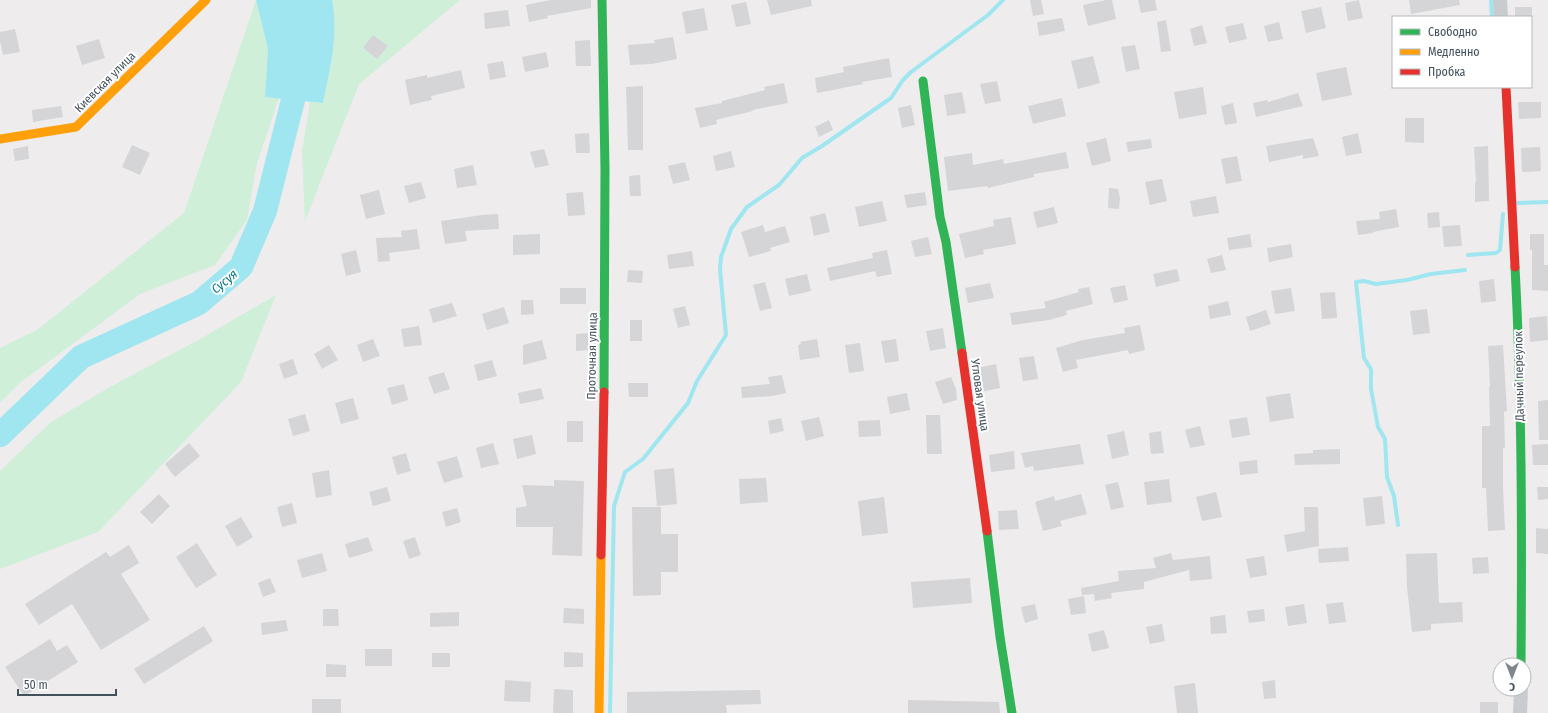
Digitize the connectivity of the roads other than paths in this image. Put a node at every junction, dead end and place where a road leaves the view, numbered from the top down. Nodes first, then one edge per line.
1 (206, 0) edge
2 (602, 0) edge
3 (1500, 0) edge
4 (1501, 16) edge
5 (923, 81) dead end
6 (1506, 88) edge
7 (0, 139) edge
8 (1521, 657) edge
9 (1521, 697) edge
10 (599, 713) edge
11 (1012, 713) edge
12 (1520, 713) edge

1 - 7 street, Киевская улица
2 - 10 street, Проточная улица
3 - 4 street
5 - 11 street, Угловая улица
6 - 8 street, Дачный переулок
9 - 12 street

